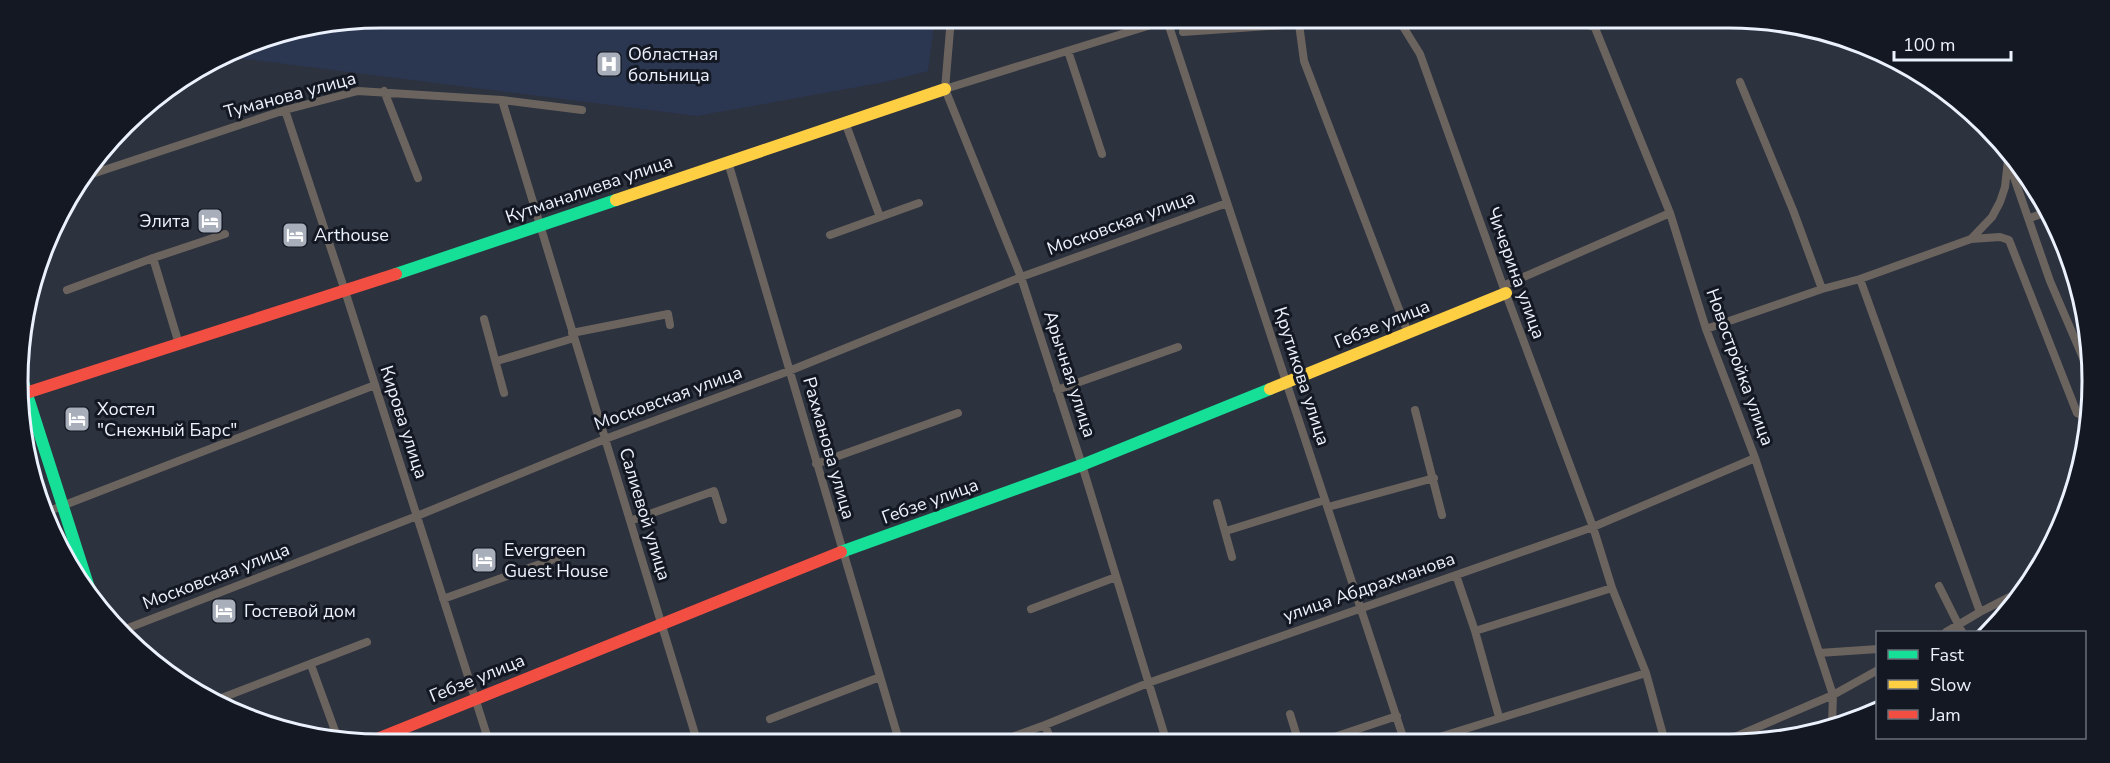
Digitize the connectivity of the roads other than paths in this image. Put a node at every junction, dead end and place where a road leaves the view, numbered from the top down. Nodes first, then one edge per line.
1 (950, 28) edge
2 (1144, 28) edge
3 (1169, 28) edge
4 (1247, 28) edge
5 (1300, 28) edge
6 (1404, 28) edge
7 (1595, 28) edge
8 (1183, 33) dead end
9 (1068, 51) junction
10 (1740, 82) dead end
11 (945, 89) junction
12 (384, 91) junction
13 (502, 100) junction
14 (285, 110) junction
15 (582, 110) dead end
16 (845, 122) junction
17 (1102, 154) dead end
18 (728, 162) junction
19 (2007, 165) edge
20 (97, 172) edge
21 (2012, 172) edge
22 (418, 178) dead end
23 (919, 202) dead end
24 (1227, 203) junction
25 (1670, 213) junction
26 (2039, 215) edge
27 (880, 217) junction
28 (2030, 218) junction
29 (538, 225) junction
30 (225, 234) dead end
31 (830, 235) dead end
32 (1971, 239) junction
33 (153, 258) junction
34 (1021, 276) junction
35 (1860, 279) junction
36 (1822, 289) junction
37 (68, 290) dead end
38 (1504, 290) junction
39 (345, 291) junction
40 (484, 319) dead end
41 (670, 325) dead end
42 (1706, 329) junction
43 (1408, 333) junction
44 (573, 336) junction
45 (179, 344) junction
46 (1178, 347) dead end
47 (2080, 351) edge
48 (496, 362) junction
49 (789, 371) junction
50 (1287, 383) junction
51 (375, 385) junction
52 (28, 389) edge
53 (1057, 390) junction
54 (504, 393) dead end
55 (29, 406) edge
56 (1415, 410) dead end
57 (958, 413) dead end
58 (2080, 414) edge
59 (605, 439) junction
60 (1755, 458) junction
61 (816, 464) junction
62 (1082, 465) junction
63 (1434, 478) junction
64 (1217, 503) dead end
65 (1326, 504) junction
66 (62, 507) junction
67 (52, 510) edge
68 (1442, 515) dead end
69 (417, 516) junction
70 (723, 520) dead end
71 (630, 521) junction
72 (1593, 527) junction
73 (1226, 531) junction
74 (842, 552) junction
75 (1232, 557) dead end
76 (557, 558) dead end
77 (83, 569) edge
78 (1455, 575) junction
79 (1116, 577) junction
80 (1939, 586) dead end
81 (1612, 588) junction
82 (443, 599) junction
83 (2006, 599) edge
84 (1361, 608) junction
85 (1031, 609) dead end
86 (1980, 612) junction
87 (662, 623) junction
88 (129, 628) edge
89 (1961, 628) edge
90 (1475, 631) junction
91 (367, 642) dead end
92 (1876, 649) edge
93 (1819, 653) junction
94 (310, 665) junction
95 (1876, 671) edge
96 (1646, 673) junction
97 (880, 677) junction
98 (1148, 683) junction
99 (1833, 694) junction
100 (224, 697) edge
101 (475, 698) junction
102 (1290, 714) dead end
103 (1397, 716) junction
104 (1499, 717) junction
105 (770, 719) dead end
106 (1832, 719) edge
107 (1045, 725) junction
108 (335, 731) edge
109 (389, 734) edge
110 (486, 734) edge
111 (695, 734) edge
112 (897, 734) edge
113 (1020, 734) edge
114 (1048, 734) edge
115 (1164, 734) edge
116 (1296, 734) edge
117 (1343, 734) edge
118 (1403, 734) edge
119 (1447, 734) edge
120 (1663, 734) edge
121 (1741, 734) edge

1 - 11 street, Арычная улица
2 - 9 street, Кутманалиева улица
3 - 24 street, Крутикова улица
4 - 8 street, Чичерина улица
5 - 43 street
6 - 38 street, Чичерина улица
7 - 25 street, Новостройка улица
9 - 11 street, Кутманалиева улица
9 - 17 street
10 - 36 street
11 - 16 street, Кутманалиева улица
11 - 34 street, Арычная улица
12 - 13 street, Туманова улица
12 - 14 street, Туманова улица
12 - 22 street
13 - 15 street, Туманова улица
13 - 29 street, Салиевой улица
14 - 20 street, Туманова улица
14 - 39 street, Кирова улица
16 - 18 street, Кутманалиева улица
16 - 27 street
18 - 29 street, Кутманалиева улица
18 - 49 street, Рахманова улица
19 - 32 street
21 - 28 street
23 - 27 street
24 - 34 street, Московская улица
24 - 50 street, Крутикова улица
25 - 38 street
25 - 42 street, Новостройка улица
26 - 28 street
27 - 31 street
28 - 47 street
29 - 39 street, Кутманалиева улица
29 - 44 street, Салиевой улица
30 - 33 street
32 - 35 street
32 - 58 street
33 - 37 street
33 - 45 street
34 - 49 street, Московская улица
34 - 53 street, Арычная улица
35 - 36 street
35 - 86 street
36 - 42 street
38 - 43 street, Гебзе улица
38 - 72 street, Чичерина улица
39 - 45 street, Кутманалиева улица
39 - 51 street, Кирова улица
40 - 48 street
41 - 44 street
42 - 60 street, Новостройка улица
43 - 50 street, Гебзе улица
44 - 48 street
44 - 59 street, Салиевой улица
45 - 52 street, Кутманалиева улица
46 - 53 street
48 - 54 street
49 - 59 street, Московская улица
49 - 61 street, Рахманова улица
50 - 62 street, Гебзе улица
50 - 65 street, Крутикова улица
51 - 66 street
51 - 69 street, Кирова улица
53 - 62 street, Арычная улица
55 - 66 street
56 - 63 street
57 - 61 street
59 - 69 street, Московская улица
59 - 71 street, Салиевой улица
60 - 72 street, улица Абдрахманова
60 - 93 street, Новостройка улица
61 - 74 street, Рахманова улица
62 - 74 street, Гебзе улица
62 - 79 street, Арычная улица
63 - 65 street
63 - 68 street
64 - 73 street
65 - 73 street
65 - 84 street, Крутикова улица
66 - 67 street
66 - 77 street
69 - 82 street, Кирова улица
69 - 88 street, Московская улица
70 - 71 street
71 - 87 street, Салиевой улица
72 - 78 street, улица Абдрахманова
72 - 81 street, Чичерина улица
73 - 75 street
74 - 87 street, Гебзе улица
74 - 97 street, Рахманова улица
76 - 82 street
78 - 84 street, улица Абдрахманова
78 - 90 street
79 - 85 street
79 - 98 street, Арычная улица
80 - 89 street
81 - 90 street
81 - 96 street, Чичерина улица
82 - 101 street, Кирова улица
83 - 86 street
84 - 98 street, улица Абдрахманова
84 - 103 street, Крутикова улица
86 - 89 street
87 - 101 street, Гебзе улица
87 - 111 street, Салиевой улица
90 - 104 street
91 - 94 street
92 - 93 street
93 - 99 street, Новостройка улица
94 - 100 street
94 - 108 street
95 - 99 street
96 - 104 street
96 - 120 street, Чичерина улица
97 - 105 street
97 - 112 street, Рахманова улица
98 - 107 street, улица Абдрахманова
98 - 115 street, Арычная улица
99 - 106 street, Новостройка улица
99 - 121 street
101 - 109 street, Гебзе улица
101 - 110 street, Кирова улица
102 - 116 street
103 - 117 street
103 - 118 street, Крутикова улица
104 - 119 street
107 - 113 street, улица Абдрахманова
107 - 114 street

